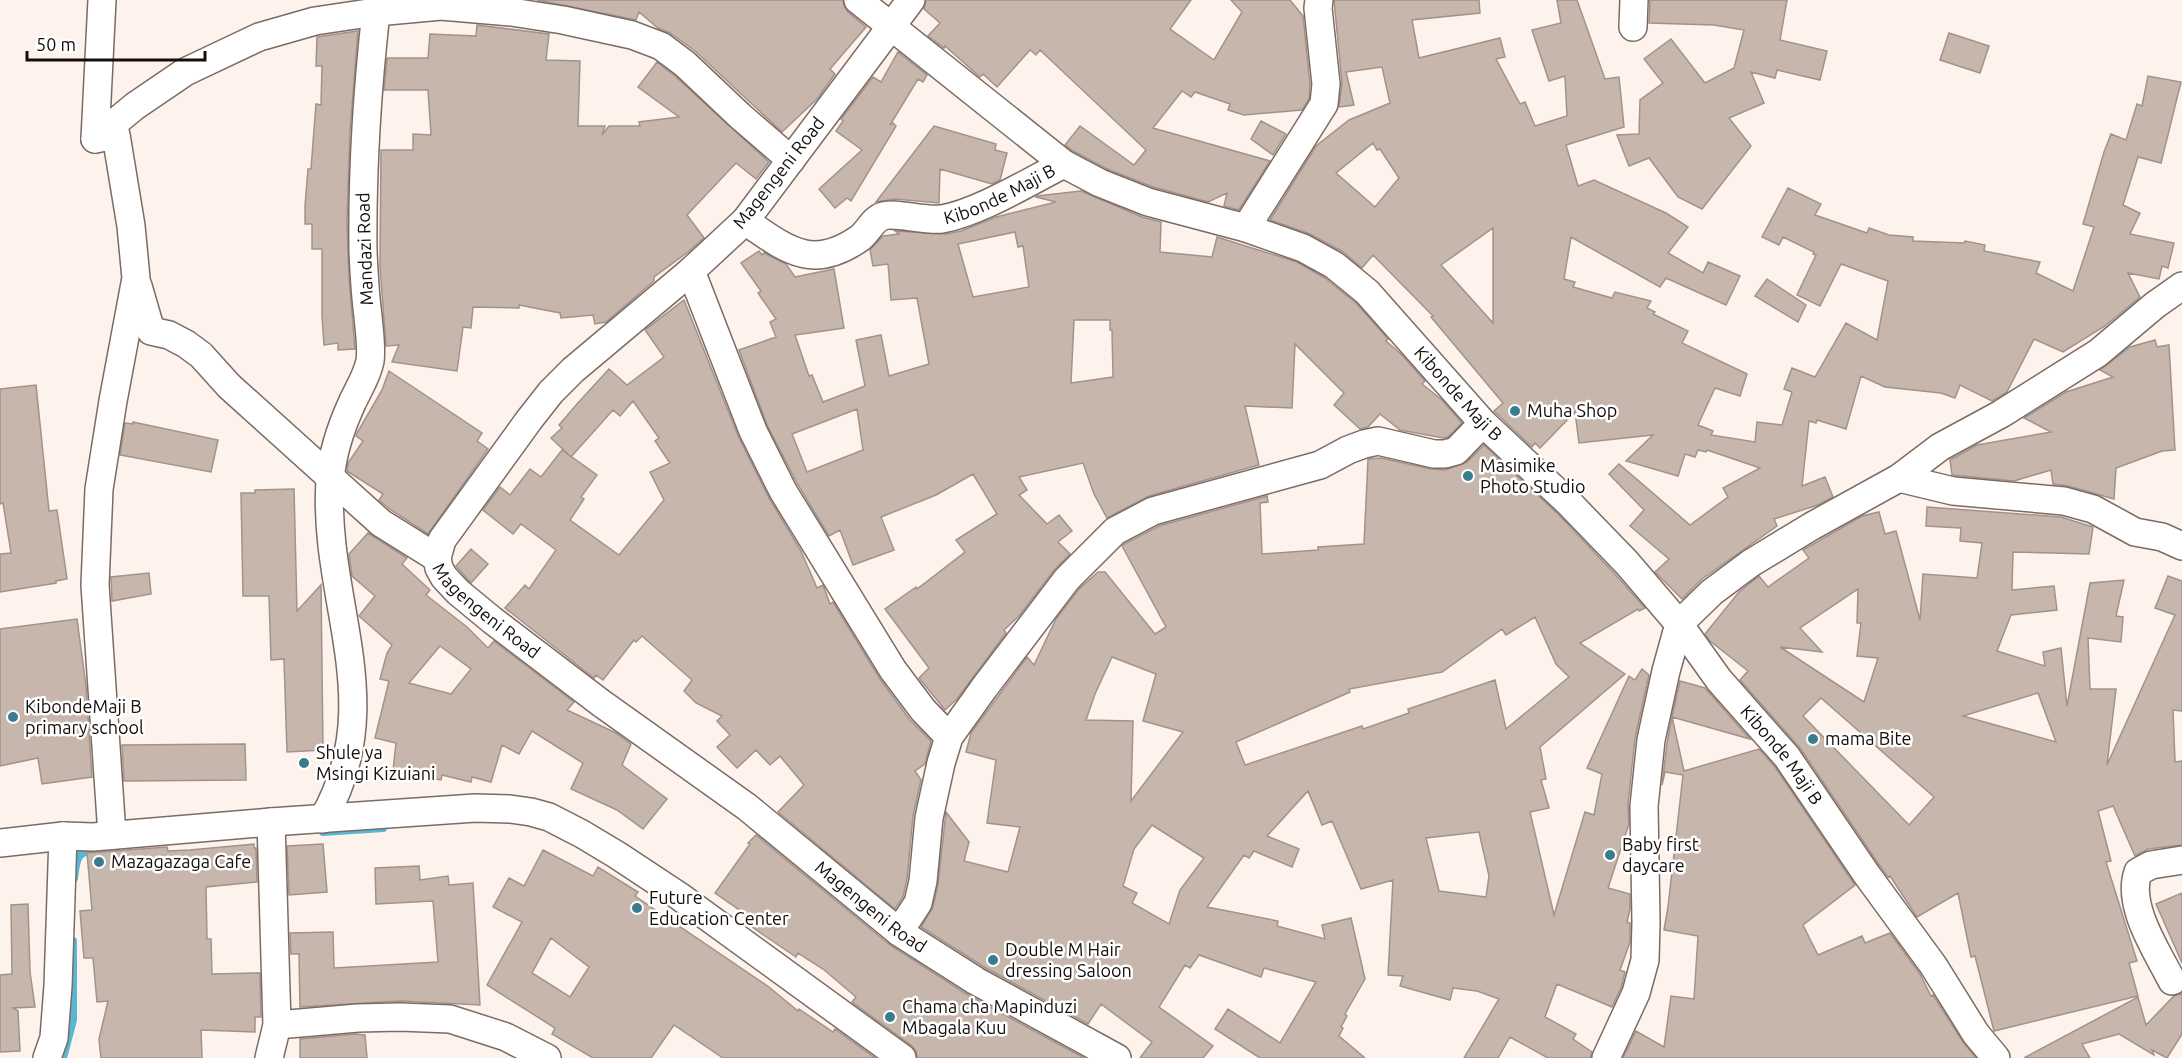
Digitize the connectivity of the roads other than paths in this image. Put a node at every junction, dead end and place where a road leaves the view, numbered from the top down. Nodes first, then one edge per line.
1 (102, 0) edge
2 (858, 0) edge
3 (911, 0) edge
4 (1319, 0) edge
5 (1634, 0) edge
6 (376, 12) junction
7 (891, 25) junction
8 (1633, 27) dead end
9 (95, 139) junction
10 (791, 160) junction
11 (1064, 164) junction
12 (745, 220) junction
13 (1245, 228) junction
14 (691, 272) junction
15 (136, 278) junction
16 (2182, 286) edge
17 (1483, 423) junction
18 (1899, 478) junction
19 (330, 479) junction
20 (2182, 546) edge
21 (437, 558) junction
22 (1679, 624) junction
23 (949, 737) junction
24 (323, 819) junction
25 (271, 822) junction
26 (112, 835) junction
27 (63, 836) junction
28 (0, 843) edge
29 (2182, 861) edge
30 (900, 932) junction
31 (2172, 981) dead end
32 (277, 1025) junction
33 (47, 1058) edge
34 (269, 1058) edge
35 (547, 1058) edge
36 (903, 1058) edge
37 (1117, 1058) edge
38 (1606, 1058) edge
39 (1996, 1058) edge

1 - 9 street
2 - 7 street
3 - 7 street, Magengeni Road
4 - 13 street
5 - 8 street
6 - 9 street
6 - 10 street
6 - 19 street, Mandazi Road
7 - 10 street, Magengeni Road
7 - 11 street
9 - 15 street
10 - 12 street, Magengeni Road
11 - 12 street, Kibonde Maji B
11 - 13 street, Kibonde Maji B
12 - 14 street, Magengeni Road
13 - 17 street, Kibonde Maji B
14 - 21 street, Magengeni Road
14 - 23 street
15 - 19 street
15 - 26 street
16 - 18 street
17 - 22 street, Kibonde Maji B
17 - 23 street
18 - 20 street
18 - 22 street
19 - 21 street
19 - 24 street, Mandazi Road
21 - 30 street, Magengeni Road
22 - 38 street
22 - 39 street, Kibonde Maji B
23 - 30 street
24 - 25 street
24 - 36 street
25 - 26 street
25 - 32 street
26 - 27 street
27 - 28 street
27 - 33 street
29 - 31 street
30 - 37 street, Magengeni Road
32 - 34 street
32 - 35 street

